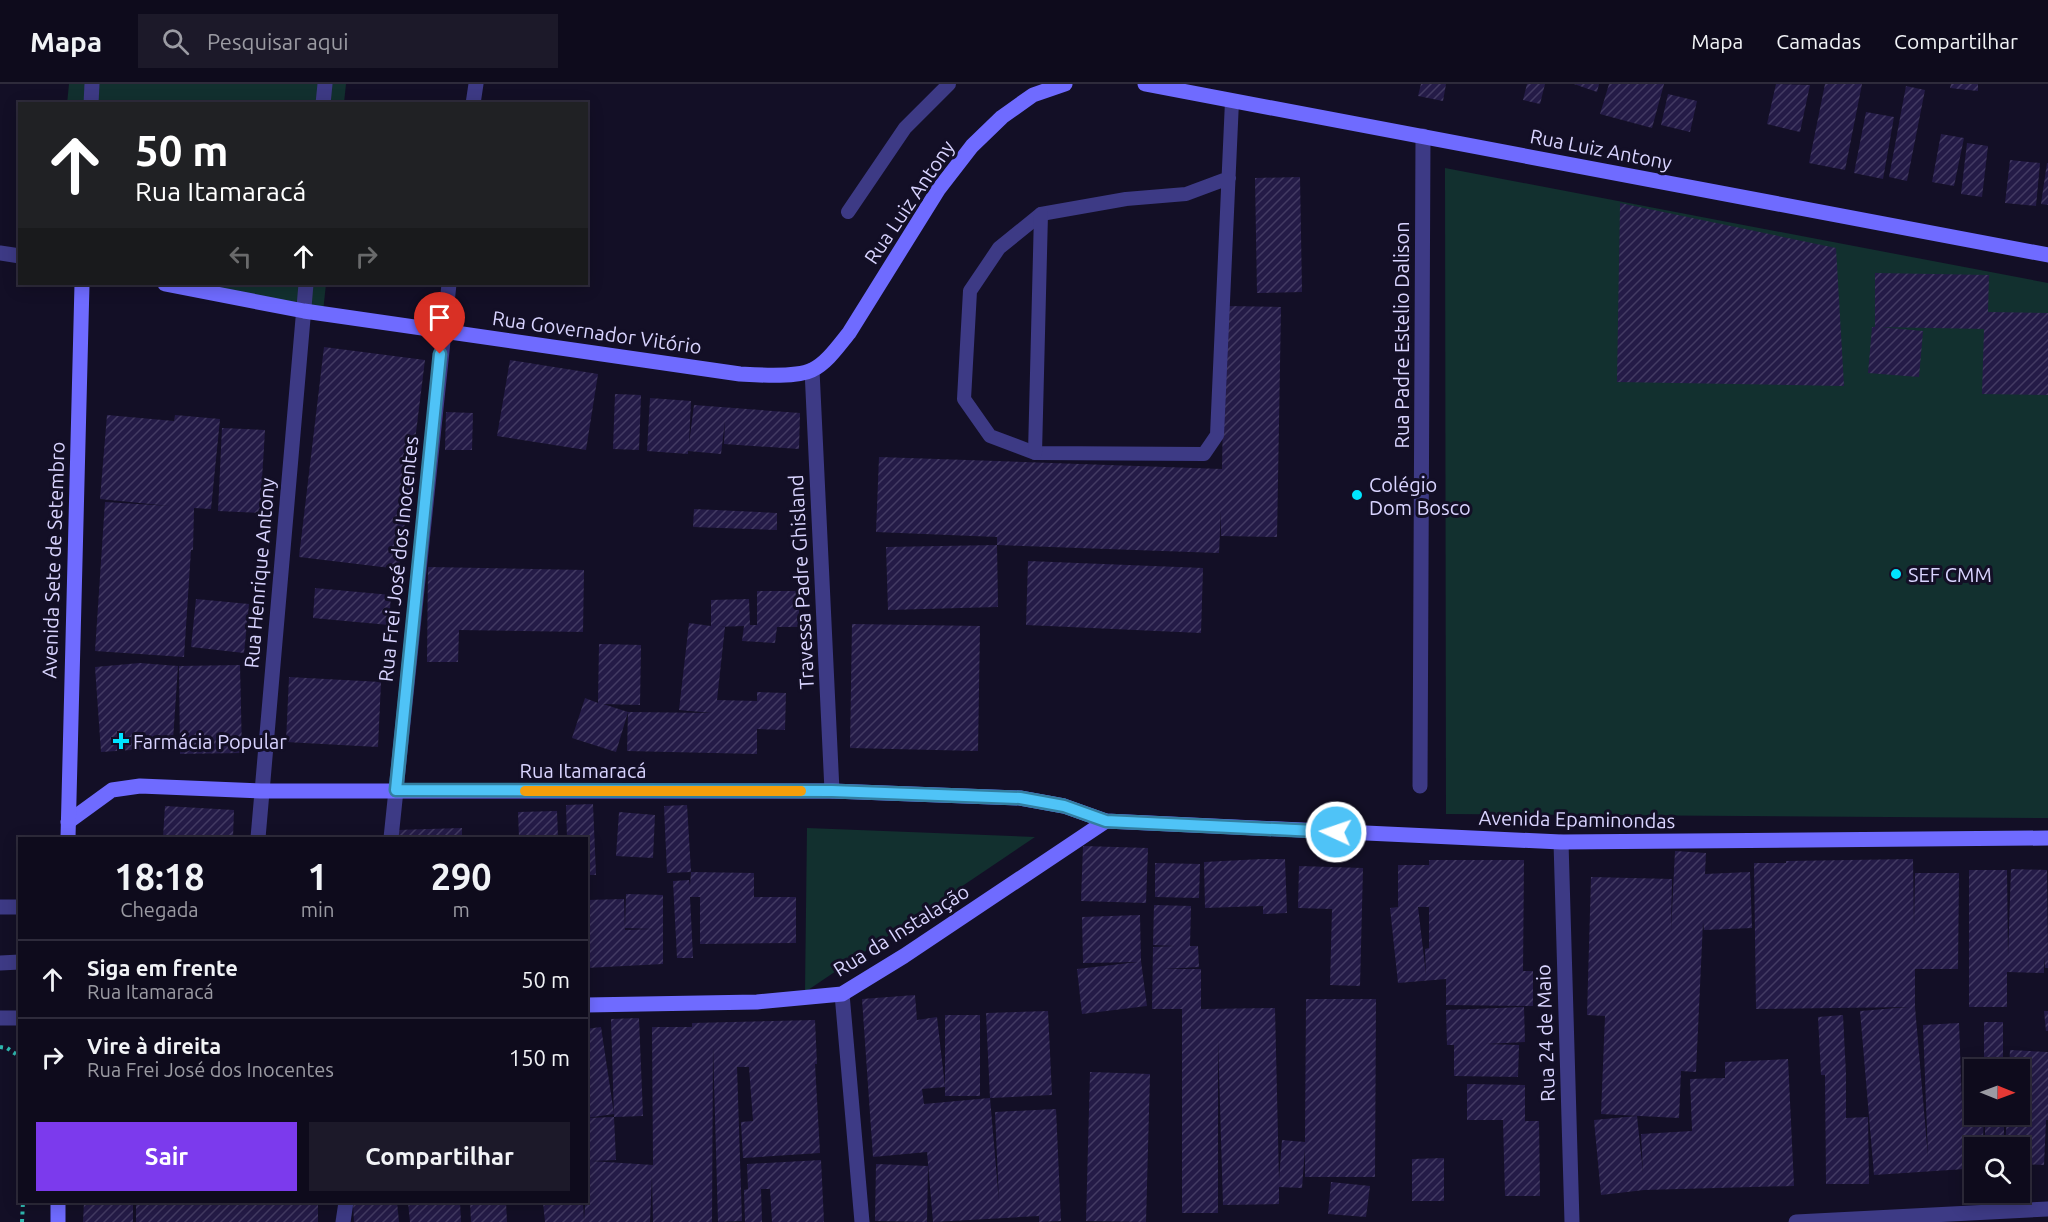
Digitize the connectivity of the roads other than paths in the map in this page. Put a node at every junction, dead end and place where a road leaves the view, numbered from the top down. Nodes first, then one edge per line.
1 (92, 84) edge
2 (325, 84) edge
3 (476, 84) edge
4 (949, 84) edge
5 (1065, 84) edge
6 (1145, 84) edge
7 (1033, 89) edge
8 (1232, 101) junction
9 (91, 102) edge
10 (323, 102) edge
11 (473, 102) edge
12 (1423, 136) junction
13 (1229, 178) junction
14 (848, 212) dead end
15 (1041, 214) junction
16 (0, 253) edge
17 (2048, 255) edge
18 (18, 256) edge
19 (82, 285) edge
20 (170, 285) edge
21 (306, 285) edge
22 (448, 285) edge
23 (304, 311) junction
24 (442, 331) junction
25 (812, 370) junction
26 (1035, 453) junction
27 (1420, 786) dead end
28 (396, 790) junction
29 (261, 791) junction
30 (832, 791) junction
31 (1106, 821) junction
32 (68, 822) junction
33 (68, 837) edge
34 (258, 837) edge
35 (391, 837) edge
36 (2048, 838) edge
37 (1561, 842) junction
38 (0, 907) edge
39 (18, 907) edge
40 (18, 962) edge
41 (0, 963) edge
42 (842, 994) junction
43 (588, 1005) edge
44 (0, 1018) edge
45 (18, 1018) edge
46 (58, 1203) edge
47 (346, 1203) edge
48 (2048, 1209) edge
49 (58, 1222) edge
50 (343, 1222) edge
51 (862, 1222) edge
52 (1572, 1222) edge
53 (1796, 1222) edge

1 - 9 street
2 - 10 street
3 - 11 street
4 - 14 lane
5 - 7 street, Rua Luiz Antony
6 - 8 street, Rua Luiz Antony
7 - 25 street, Rua Luiz Antony
8 - 12 street, Rua Luiz Antony
8 - 13 lane
12 - 17 street, Rua Luiz Antony
12 - 27 street, Rua Padre Estelio Dalison
13 - 15 lane
13 - 26 lane
15 - 26 lane
15 - 26 lane
16 - 18 street
19 - 32 street, Avenida Sete de Setembro
20 - 23 street, Rua Governador Vitório
21 - 23 street, Rua Henrique Antony
22 - 24 street, Rua Frei José dos Inocentes
23 - 24 street, Rua Governador Vitório
23 - 29 street, Rua Henrique Antony
24 - 25 street, Rua Governador Vitório
24 - 28 street, Rua Frei José dos Inocentes
25 - 30 street, Travessa Padre Ghisland
28 - 29 street, Rua Itamaracá
28 - 30 street, Rua Itamaracá
28 - 35 street, Rua Frei José dos Inocentes
29 - 32 street, Rua Itamaracá
29 - 34 street, Rua Henrique Antony
30 - 31 street, Rua Itamaracá
31 - 37 street, Avenida Epaminondas
31 - 42 street, Rua da Instalação
32 - 33 street, Avenida Sete de Setembro
36 - 37 street, Avenida Epaminondas
37 - 52 street, Rua 24 de Maio
38 - 39 street
40 - 41 street
42 - 43 street, Rua da Instalação
42 - 51 street
44 - 45 street
46 - 49 street
47 - 50 street
48 - 53 street

